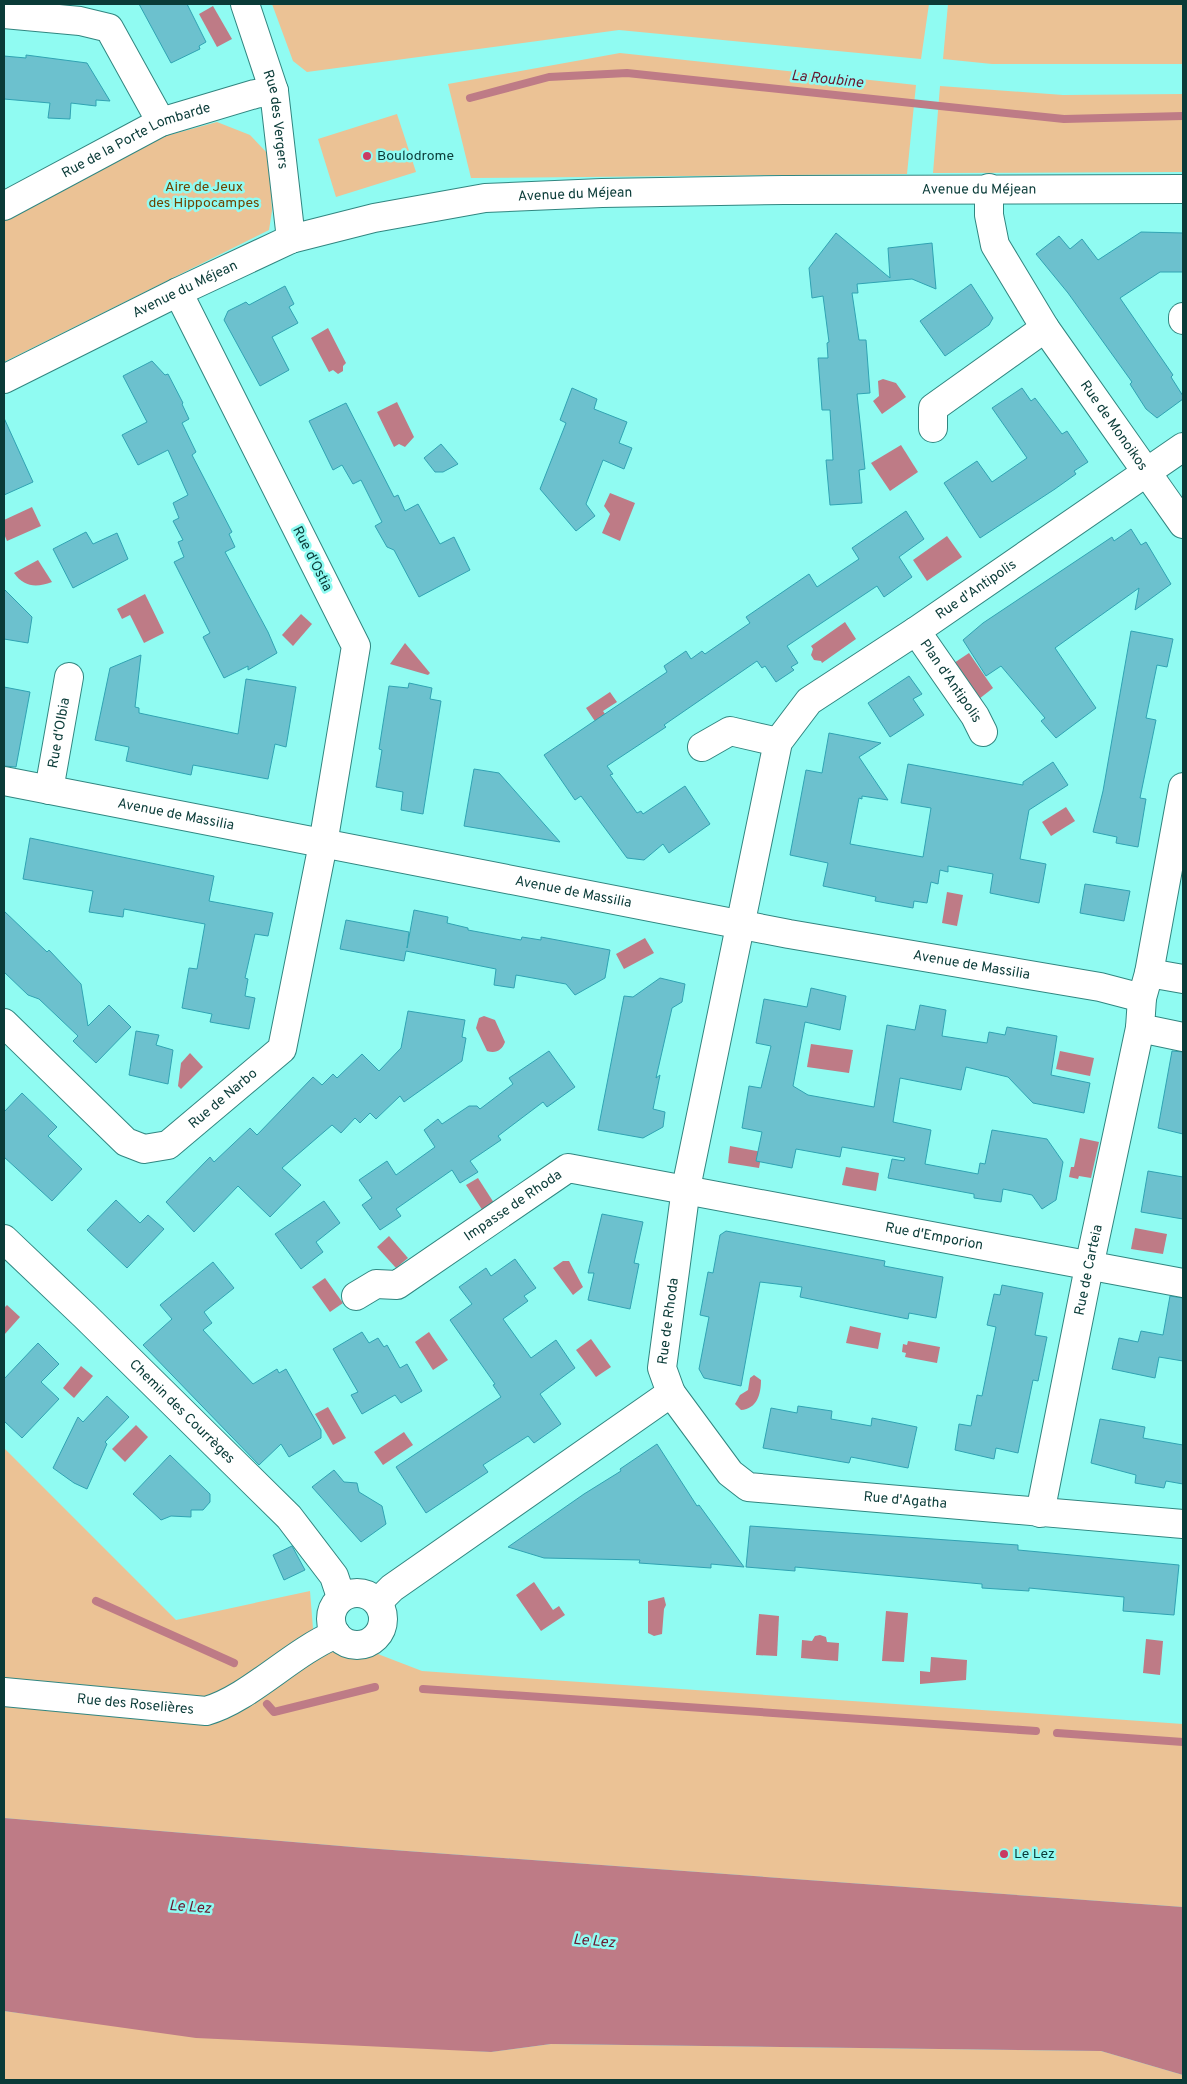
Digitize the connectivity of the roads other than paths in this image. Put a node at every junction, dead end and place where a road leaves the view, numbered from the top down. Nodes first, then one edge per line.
1 (244, 4) edge
2 (4, 14) edge
3 (274, 91) junction
4 (161, 122) junction
5 (989, 188) junction
6 (1183, 189) edge
7 (4, 206) edge
8 (291, 239) junction
9 (178, 292) junction
10 (1045, 328) junction
11 (4, 379) edge
12 (933, 428) dead end
13 (1183, 447) edge
14 (1146, 474) junction
15 (1183, 524) edge
16 (916, 631) junction
17 (69, 677) dead end
18 (983, 732) dead end
19 (778, 742) junction
20 (702, 747) dead end
21 (4, 781) edge
22 (1183, 787) edge
23 (49, 790) junction
24 (323, 844) junction
25 (740, 924) junction
26 (1183, 979) edge
27 (1146, 985) junction
28 (4, 1023) edge
29 (1140, 1028) junction
30 (1183, 1037) edge
31 (686, 1188) junction
32 (4, 1239) edge
33 (1089, 1267) junction
34 (1183, 1283) edge
35 (356, 1296) dead end
36 (671, 1393) junction
37 (1040, 1513) junction
38 (1183, 1524) edge
39 (341, 1597) junction
40 (378, 1602) junction
41 (336, 1634) junction
42 (4, 1692) edge

1 - 3 street, Rue des Vergers
2 - 4 street
3 - 4 street, Rue de la Porte Lombarde
3 - 8 street, Rue des Vergers
4 - 7 street, Rue de la Porte Lombarde
5 - 6 street, Avenue du Méjean
5 - 8 street, Avenue du Méjean
5 - 10 street, Rue de Monoikos
8 - 9 street, Avenue du Méjean
9 - 11 street, Avenue du Méjean
9 - 24 street, Rue d'Ostia
10 - 12 street
10 - 14 street, Rue de Monoikos
13 - 14 street, Rue d'Antipolis
14 - 15 street, Rue de Monoikos
14 - 16 street, Rue d'Antipolis
16 - 18 street, Plan d'Antipolis
16 - 19 street, Rue d'Antipolis
17 - 23 street, Rue d'Olbia
19 - 20 street
19 - 25 street, Rue d'Antipolis
21 - 23 street, Avenue de Massilia
22 - 27 street
23 - 24 street, Avenue de Massilia
24 - 25 street, Avenue de Massilia
24 - 28 street, Rue de Narbo
25 - 27 street, Avenue de Massilia
25 - 31 street, Rue de Rhoda
26 - 27 street, Avenue de Massilia
27 - 29 street
29 - 30 street
29 - 33 street, Rue de Carteia
31 - 33 street, Rue d'Emporion
31 - 35 street, Impasse de Rhoda
31 - 36 street, Rue de Rhoda
32 - 39 street, Chemin des Courrèges
33 - 34 street, Rue d'Emporion
33 - 37 street, Rue de Carteia
36 - 37 street, Rue d'Agatha
36 - 40 street
37 - 38 street, Rue d'Agatha
39 - 40 street
39 - 41 street
40 - 41 street
41 - 42 street, Rue des Roselières

